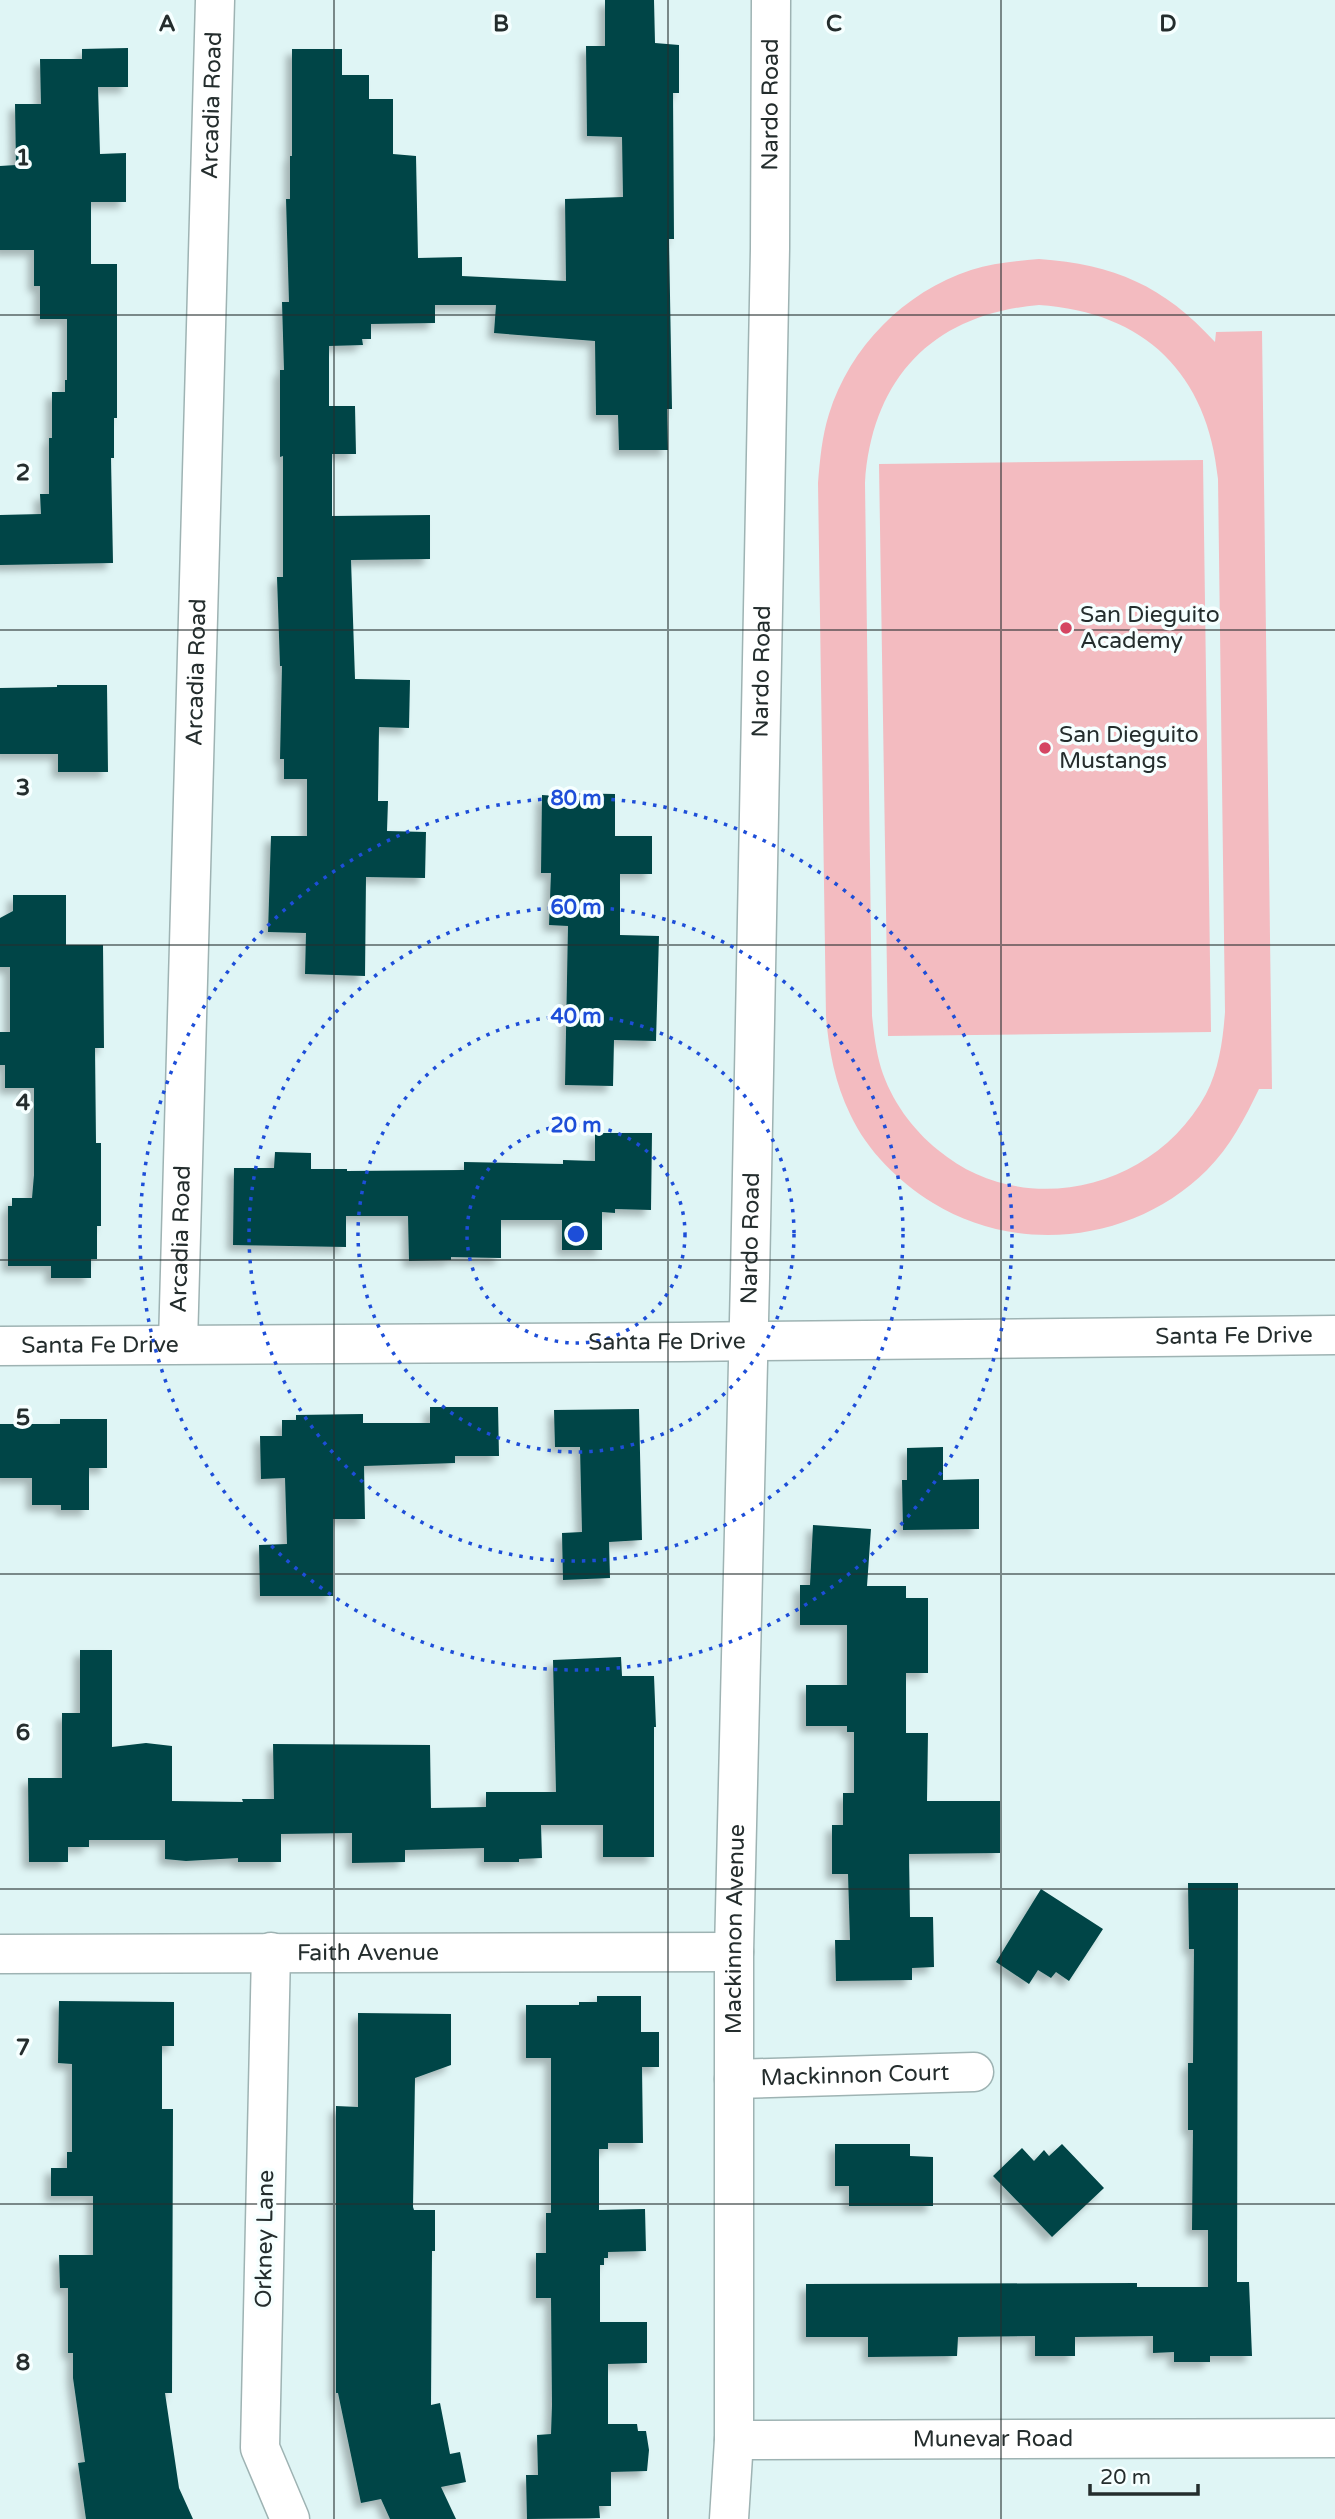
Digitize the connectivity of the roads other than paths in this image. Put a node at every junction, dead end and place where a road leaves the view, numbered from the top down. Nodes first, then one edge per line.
1 (215, 0) edge
2 (771, 0) edge
3 (1335, 1335) edge
4 (749, 1342) junction
5 (178, 1344) junction
6 (0, 1346) edge
7 (271, 1952) junction
8 (733, 1952) junction
9 (0, 1954) edge
10 (974, 2072) dead end
11 (733, 2079) junction
12 (1335, 2438) edge
13 (734, 2440) junction
14 (290, 2519) edge
15 (729, 2519) edge

1 - 5 street, Arcadia Road
2 - 4 street, Nardo Road
3 - 4 street, Santa Fe Drive
4 - 5 street, Santa Fe Drive
4 - 8 street, Mackinnon Avenue
5 - 6 street, Santa Fe Drive
7 - 8 street, Faith Avenue
7 - 9 street, Faith Avenue
7 - 14 street, Orkney Lane
8 - 11 street, Mackinnon Avenue
10 - 11 street, Mackinnon Court
11 - 13 street, Mackinnon Avenue
12 - 13 street, Munevar Road
13 - 15 street, Mackinnon Avenue

